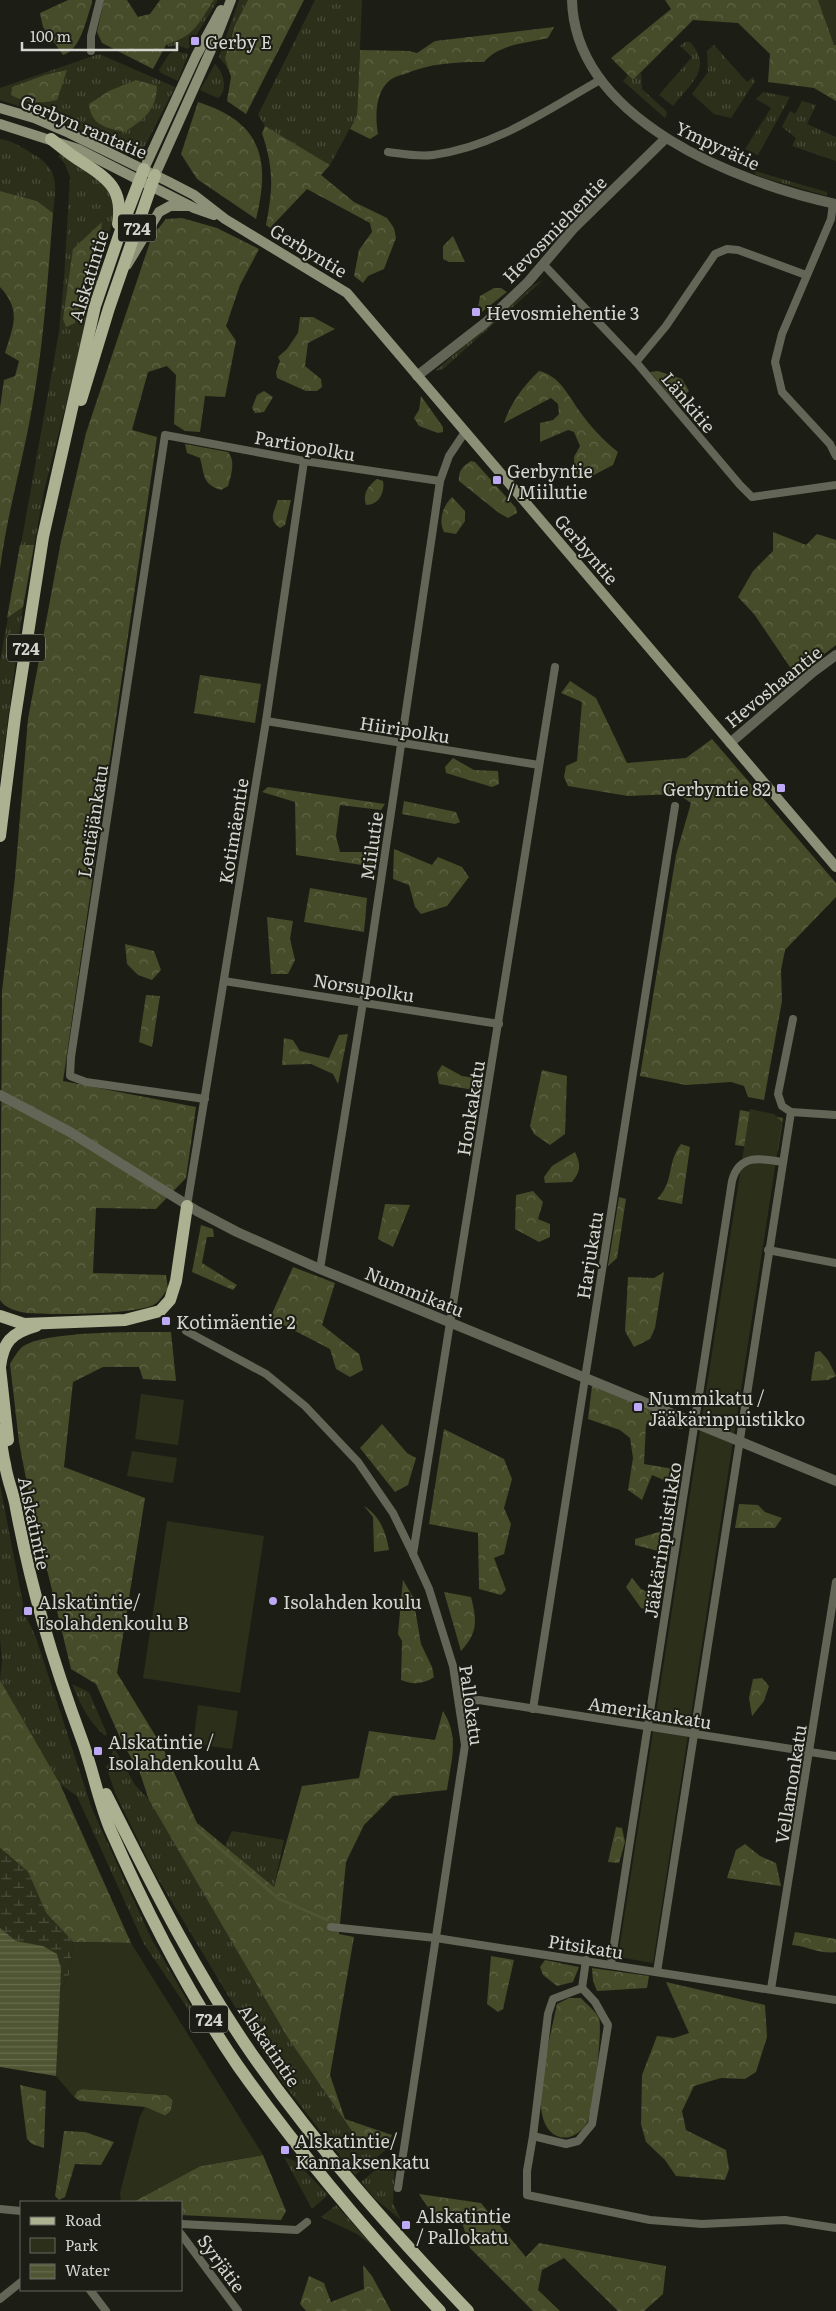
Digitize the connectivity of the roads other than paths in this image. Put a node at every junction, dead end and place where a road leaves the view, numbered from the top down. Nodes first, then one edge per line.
1 (100, 0) edge
2 (227, 0) edge
3 (231, 0) edge
4 (572, 0) edge
5 (91, 50) dead end
6 (600, 80) junction
7 (0, 108) edge
8 (0, 124) edge
9 (51, 139) junction
10 (666, 139) junction
11 (388, 152) dead end
12 (147, 178) junction
13 (835, 204) edge
14 (191, 206) junction
15 (224, 219) junction
16 (113, 254) junction
17 (544, 266) junction
18 (123, 269) junction
19 (806, 275) junction
20 (636, 362) junction
21 (417, 376) junction
22 (466, 432) junction
23 (166, 435) joint
24 (836, 456) edge
25 (304, 460) junction
26 (61, 462) junction
27 (440, 481) junction
28 (836, 485) edge
29 (836, 656) edge
30 (555, 667) dead end
31 (266, 721) junction
32 (730, 742) junction
33 (402, 743) junction
34 (539, 765) junction
35 (674, 806) dead end
36 (0, 836) edge
37 (836, 867) edge
38 (224, 981) junction
39 (363, 1002) junction
40 (793, 1018) dead end
41 (499, 1024) junction
42 (0, 1095) edge
43 (205, 1099) junction
44 (790, 1112) junction
45 (836, 1115) edge
46 (782, 1162) junction
47 (187, 1206) junction
48 (768, 1250) junction
49 (836, 1263) edge
50 (320, 1269) junction
51 (0, 1316) edge
52 (452, 1323) junction
53 (48, 1324) junction
54 (186, 1331) dead end
55 (0, 1368) edge
56 (585, 1377) junction
57 (695, 1423) junction
58 (0, 1430) edge
59 (739, 1442) junction
60 (0, 1444) edge
61 (4, 1463) junction
62 (836, 1481) edge
63 (14, 1500) junction
64 (413, 1554) junction
65 (836, 1582) edge
66 (459, 1702) junction
67 (534, 1709) junction
68 (648, 1727) junction
69 (694, 1734) junction
70 (810, 1752) junction
71 (836, 1756) edge
72 (91, 1765) junction
73 (331, 1927) dead end
74 (436, 1938) junction
75 (586, 1960) junction
76 (611, 1964) junction
77 (657, 1972) junction
78 (582, 1988) junction
79 (771, 1990) junction
80 (836, 2000) edge
81 (534, 2136) junction
82 (398, 2188) dead end
83 (0, 2209) edge
84 (20, 2211) edge
85 (307, 2222) dead end
86 (182, 2224) edge
87 (836, 2228) edge
88 (182, 2235) edge
89 (20, 2283) edge
90 (91, 2291) edge
91 (0, 2299) edge
92 (106, 2311) edge
93 (238, 2311) edge
94 (440, 2311) edge
95 (468, 2311) edge

1 - 5 street
2 - 12 main road, Alskatintie / 724
3 - 12 main road, Alskatintie / 724
4 - 6 street, Ympyrätie
6 - 10 street, Ympyrätie
6 - 11 street
7 - 12 main road, Gerbyn rantatie
8 - 9 main road, Gerbyn rantatie
9 - 12 main road, Gerbyn rantatie
9 - 16 main road
10 - 13 street, Ympyrätie
10 - 17 street, Hevosmiehentie
12 - 14 main road, Gerbyntie
12 - 15 main road, Gerbyntie
12 - 16 main road, Alskatintie / 724
12 - 18 main road, Alskatintie / 724
13 - 19 street
14 - 15 main road, Gerbyntie
14 - 18 main road
15 - 21 main road, Gerbyntie
16 - 26 main road, Alskatintie / 724
17 - 20 street, Länkitie
17 - 21 street, Hevosmiehentie
18 - 26 main road, Alskatintie / 724
19 - 20 street
19 - 24 street
20 - 28 street, Länkitie
21 - 22 main road, Gerbyntie
22 - 27 street, Miilutie
22 - 32 main road, Gerbyntie
23 - 25 street, Partiopolku
23 - 43 street, Lentäjänkatu
25 - 27 street, Partiopolku
25 - 31 street, Kotimäentie
26 - 36 main road, Alskatintie / 724
27 - 33 street, Miilutie
29 - 32 street, Hevoshaantie
30 - 34 street, Honkakatu
31 - 33 street, Hiiripolku
31 - 38 street, Kotimäentie
32 - 37 main road, Gerbyntie
33 - 34 street, Hiiripolku
33 - 39 street, Miilutie
34 - 41 street, Honkakatu
35 - 56 street, Harjukatu
38 - 39 street, Norsupolku
38 - 43 street, Kotimäentie
39 - 41 street, Norsupolku
39 - 50 street, Miilutie
40 - 44 street
41 - 52 street, Honkakatu
42 - 47 street, Nummikatu
43 - 47 street, Kotimäentie
44 - 45 street
44 - 46 street
46 - 48 street
46 - 57 street, Jääkärinpuistikko
47 - 50 street, Nummikatu
47 - 53 main road
48 - 49 street
48 - 59 street
50 - 52 street, Nummikatu
51 - 53 main road
52 - 56 street, Nummikatu
52 - 64 street, Honkakatu
53 - 55 main road
54 - 64 street, Pallokatu
55 - 63 main road
56 - 57 street, Nummikatu
56 - 67 street, Harjukatu
57 - 59 street, Nummikatu
57 - 68 street, Jääkärinpuistikko
58 - 61 main road, Alskatintie / 724
59 - 62 street, Nummikatu
59 - 69 street
60 - 61 main road
61 - 63 main road, Alskatintie / 724
63 - 72 main road, Alskatintie / 724
64 - 66 street, Pallokatu
65 - 70 street, Vellamonkatu
66 - 67 street, Amerikankatu
66 - 74 street, Pallokatu
67 - 68 street, Amerikankatu
68 - 69 street, Amerikankatu
68 - 76 street, Jääkärinpuistikko
69 - 70 street, Amerikankatu
69 - 77 street
70 - 71 street, Amerikankatu
70 - 79 street, Vellamonkatu
72 - 94 main road, Alskatintie / 724
72 - 95 main road, Alskatintie / 724
73 - 74 street, Pitsikatu
74 - 75 street, Pitsikatu
74 - 82 street, Pallokatu
75 - 76 street, Pitsikatu
75 - 78 street
76 - 77 street, Pitsikatu
77 - 79 street, Pitsikatu
78 - 81 street
78 - 81 street
79 - 80 street, Pitsikatu
81 - 87 street
83 - 84 street
85 - 86 street
88 - 93 street, Syrjätie
89 - 91 street
90 - 92 street

